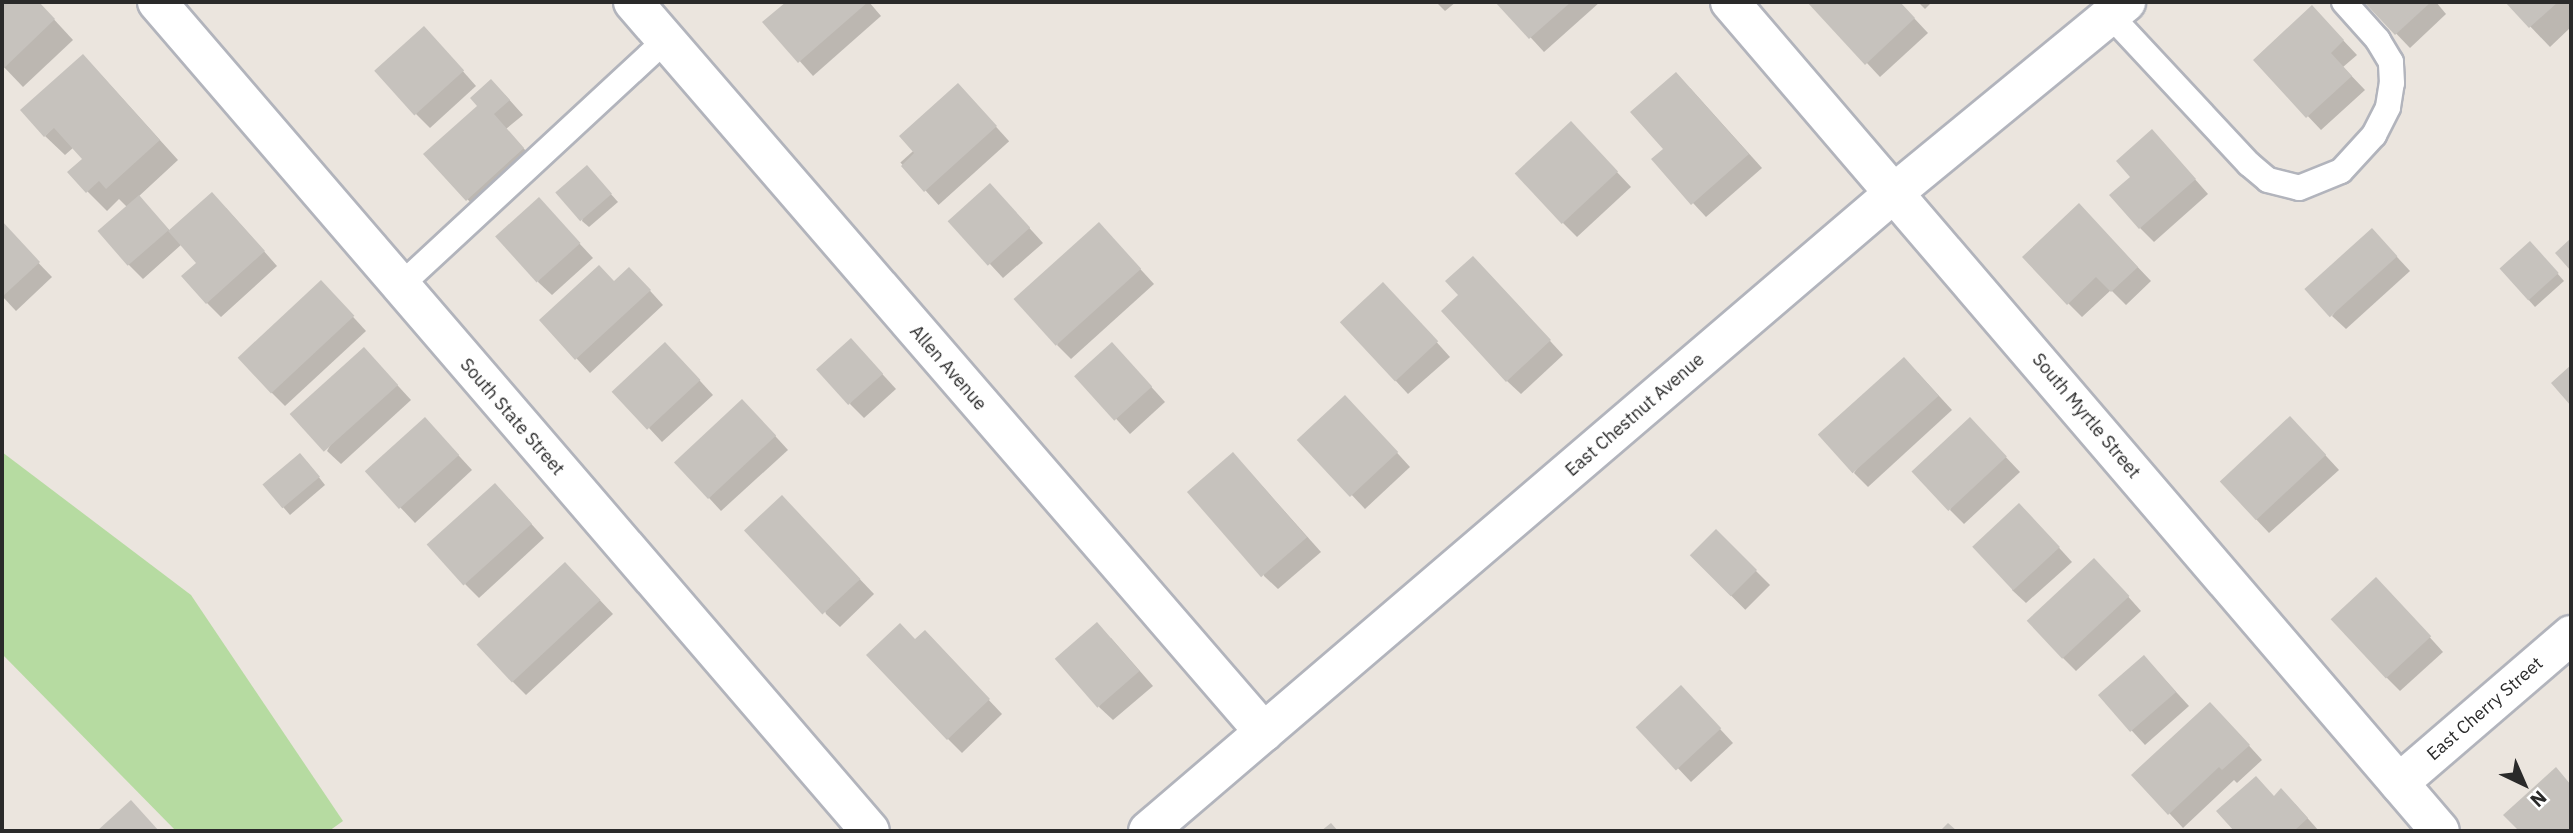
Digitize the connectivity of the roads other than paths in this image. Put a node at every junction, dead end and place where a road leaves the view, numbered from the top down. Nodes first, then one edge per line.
1 (157, 2) edge
2 (633, 2) edge
3 (1730, 2) edge
4 (2344, 2) edge
5 (2118, 8) edge
6 (666, 40) junction
7 (1895, 192) junction
8 (400, 286) junction
9 (2571, 635) edge
10 (1264, 732) junction
11 (2399, 783) junction
12 (870, 831) edge
13 (1148, 831) edge
14 (2440, 831) edge

1 - 8 street, South State Street
2 - 6 street, Allen Avenue
3 - 7 street, South Myrtle Street
4 - 5 lane
5 - 7 street, East Chestnut Avenue
6 - 8 lane
6 - 10 street, Allen Avenue
7 - 10 street, East Chestnut Avenue
7 - 11 street, South Myrtle Street
8 - 12 street, South State Street
9 - 11 street, East Cherry Street
10 - 13 street, East Chestnut Avenue
11 - 14 street, South Myrtle Street

